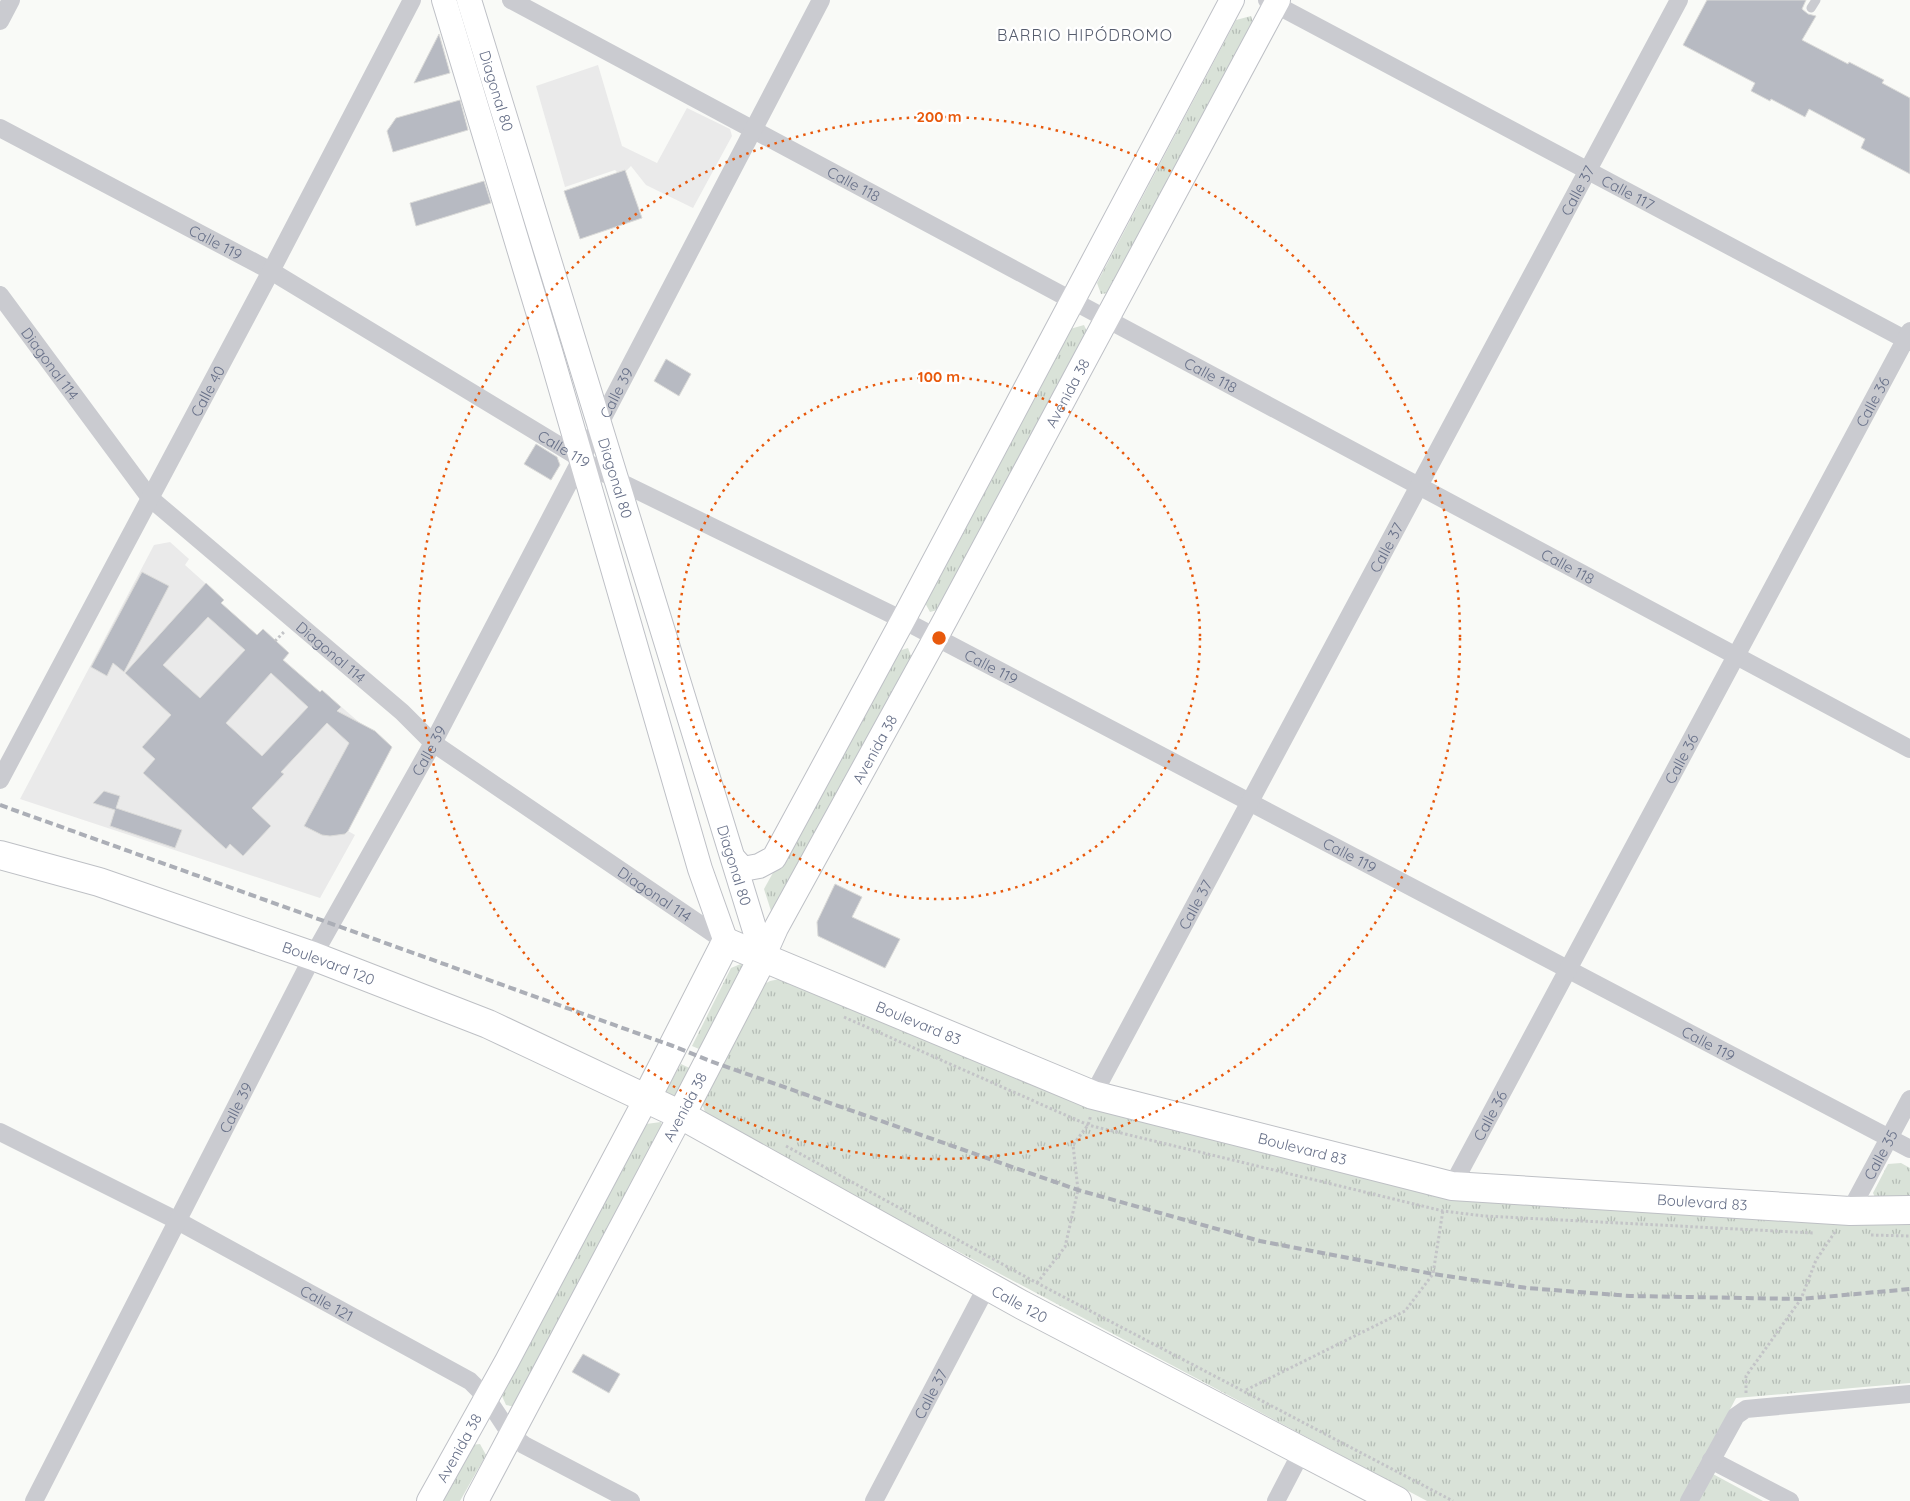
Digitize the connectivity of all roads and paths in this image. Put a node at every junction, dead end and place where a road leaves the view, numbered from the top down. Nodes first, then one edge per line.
1 (11, 0) edge
2 (412, 0) edge
3 (444, 0) edge
4 (470, 0) edge
5 (511, 0) edge
6 (821, 0) edge
7 (1232, 0) edge
8 (1679, 0) edge
9 (1274, 2) edge
10 (0, 21) edge
11 (0, 128) edge
12 (754, 130) junction
13 (1588, 170) junction
14 (271, 271) junction
15 (0, 295) edge
16 (1072, 301) junction
17 (1107, 319) junction
18 (1908, 337) edge
19 (600, 425) junction
20 (582, 459) junction
21 (616, 480) junction
22 (1418, 486) junction
23 (150, 498) junction
24 (903, 620) junction
25 (936, 637) junction
26 (1736, 656) junction
27 (432, 742) junction
28 (1910, 750) edge
29 (0, 780) edge
30 (1250, 802) junction
31 (0, 855) edge
32 (732, 858) junction
33 (726, 942) junction
34 (313, 956) junction
35 (763, 957) junction
36 (1568, 969) junction
37 (841, 1016) dead end
38 (1093, 1095) junction
39 (646, 1099) junction
40 (1910, 1099) edge
41 (681, 1115) junction
42 (1088, 1124) junction
43 (0, 1132) edge
44 (1889, 1138) junction
45 (780, 1143) dead end
46 (1910, 1149) edge
47 (1447, 1199) junction
48 (1910, 1210) edge
49 (176, 1220) junction
50 (1852, 1227) junction
51 (1814, 1233) dead end
52 (1824, 1234) dead end
53 (1834, 1234) junction
54 (1910, 1236) edge
55 (1038, 1283) junction
56 (987, 1286) junction
57 (1022, 1305) junction
58 (1245, 1390) junction
59 (1910, 1394) edge
60 (486, 1396) junction
61 (1746, 1409) junction
62 (511, 1435) junction
63 (1302, 1451) junction
64 (1711, 1460) junction
65 (34, 1501) edge
66 (429, 1501) edge
67 (476, 1501) edge
68 (631, 1501) edge
69 (874, 1501) edge
70 (1276, 1501) edge
71 (1397, 1501) edge
72 (1452, 1501) edge
73 (1689, 1501) edge
74 (1790, 1501) edge

1 - 10 street
2 - 14 street, Calle 40
3 - 20 main road, Diagonal 80
4 - 19 main road, Diagonal 80
5 - 12 street, Calle 118
6 - 12 street, Calle 39
7 - 16 main road
8 - 13 street, Calle 37
9 - 13 street, Calle 117
9 - 17 main road, Avenida 38
11 - 14 street, Calle 119
12 - 16 street, Calle 118
12 - 19 street, Calle 39
13 - 18 street, Calle 117
13 - 22 street, Calle 37
14 - 20 street, Calle 119
14 - 23 street, Calle 40
15 - 23 street, Diagonal 114
16 - 17 street, Calle 118
16 - 24 main road
17 - 22 street, Calle 118
17 - 25 main road, Avenida 38
18 - 26 street, Calle 36
19 - 20 street, Calle 39
19 - 21 main road, Diagonal 80
20 - 21 street, Calle 119
20 - 27 street, Calle 39
20 - 33 main road, Diagonal 80
21 - 24 street, Calle 119
21 - 32 main road, Diagonal 80
22 - 26 street, Calle 118
22 - 30 street, Calle 37
23 - 27 street, Diagonal 114
23 - 29 street, Calle 40
24 - 25 street, Calle 119
24 - 32 main road
25 - 30 street, Calle 119
25 - 35 main road, Avenida 38
26 - 28 street, Calle 118
26 - 36 street, Calle 36
27 - 33 street, Diagonal 114
27 - 34 street, Calle 39
30 - 36 street, Calle 119
30 - 38 street, Calle 37
31 - 34 main road, Boulevard 120
32 - 35 main road, Diagonal 80
33 - 35 main road, Boulevard 83
33 - 39 main road, Avenida 38
34 - 39 main road, Boulevard 120
34 - 49 street, Calle 39
35 - 38 main road, Boulevard 83
35 - 41 main road, Avenida 38
36 - 44 street, Calle 119
36 - 47 street, Calle 36
37 - 42 path
38 - 42 path
38 - 47 main road, Boulevard 83
39 - 41 main road, Calle 120
39 - 60 main road, Avenida 38
40 - 44 street, Calle 35
41 - 56 main road, Calle 120
41 - 62 main road, Avenida 38
42 - 47 path
42 - 55 path
43 - 49 street, Calle 121
44 - 46 street, Calle 119
44 - 50 street, Calle 35
45 - 55 path
47 - 50 main road, Boulevard 83
47 - 51 path
47 - 58 path
48 - 50 main road, Boulevard 83
49 - 60 street, Calle 121
49 - 65 street, Calle 39
50 - 53 path
50 - 53 path
50 - 54 path
52 - 53 path
53 - 61 path
55 - 57 path
55 - 58 path
56 - 57 main road, Calle 120
56 - 69 street, Calle 37
57 - 63 main road, Calle 120
58 - 72 path
59 - 61 street
60 - 62 street, Calle 121
60 - 66 main road, Avenida 38
61 - 64 street
62 - 67 main road, Avenida 38
62 - 68 street, Calle 121
63 - 70 street
63 - 71 main road, Calle 120
64 - 73 street
64 - 74 street

